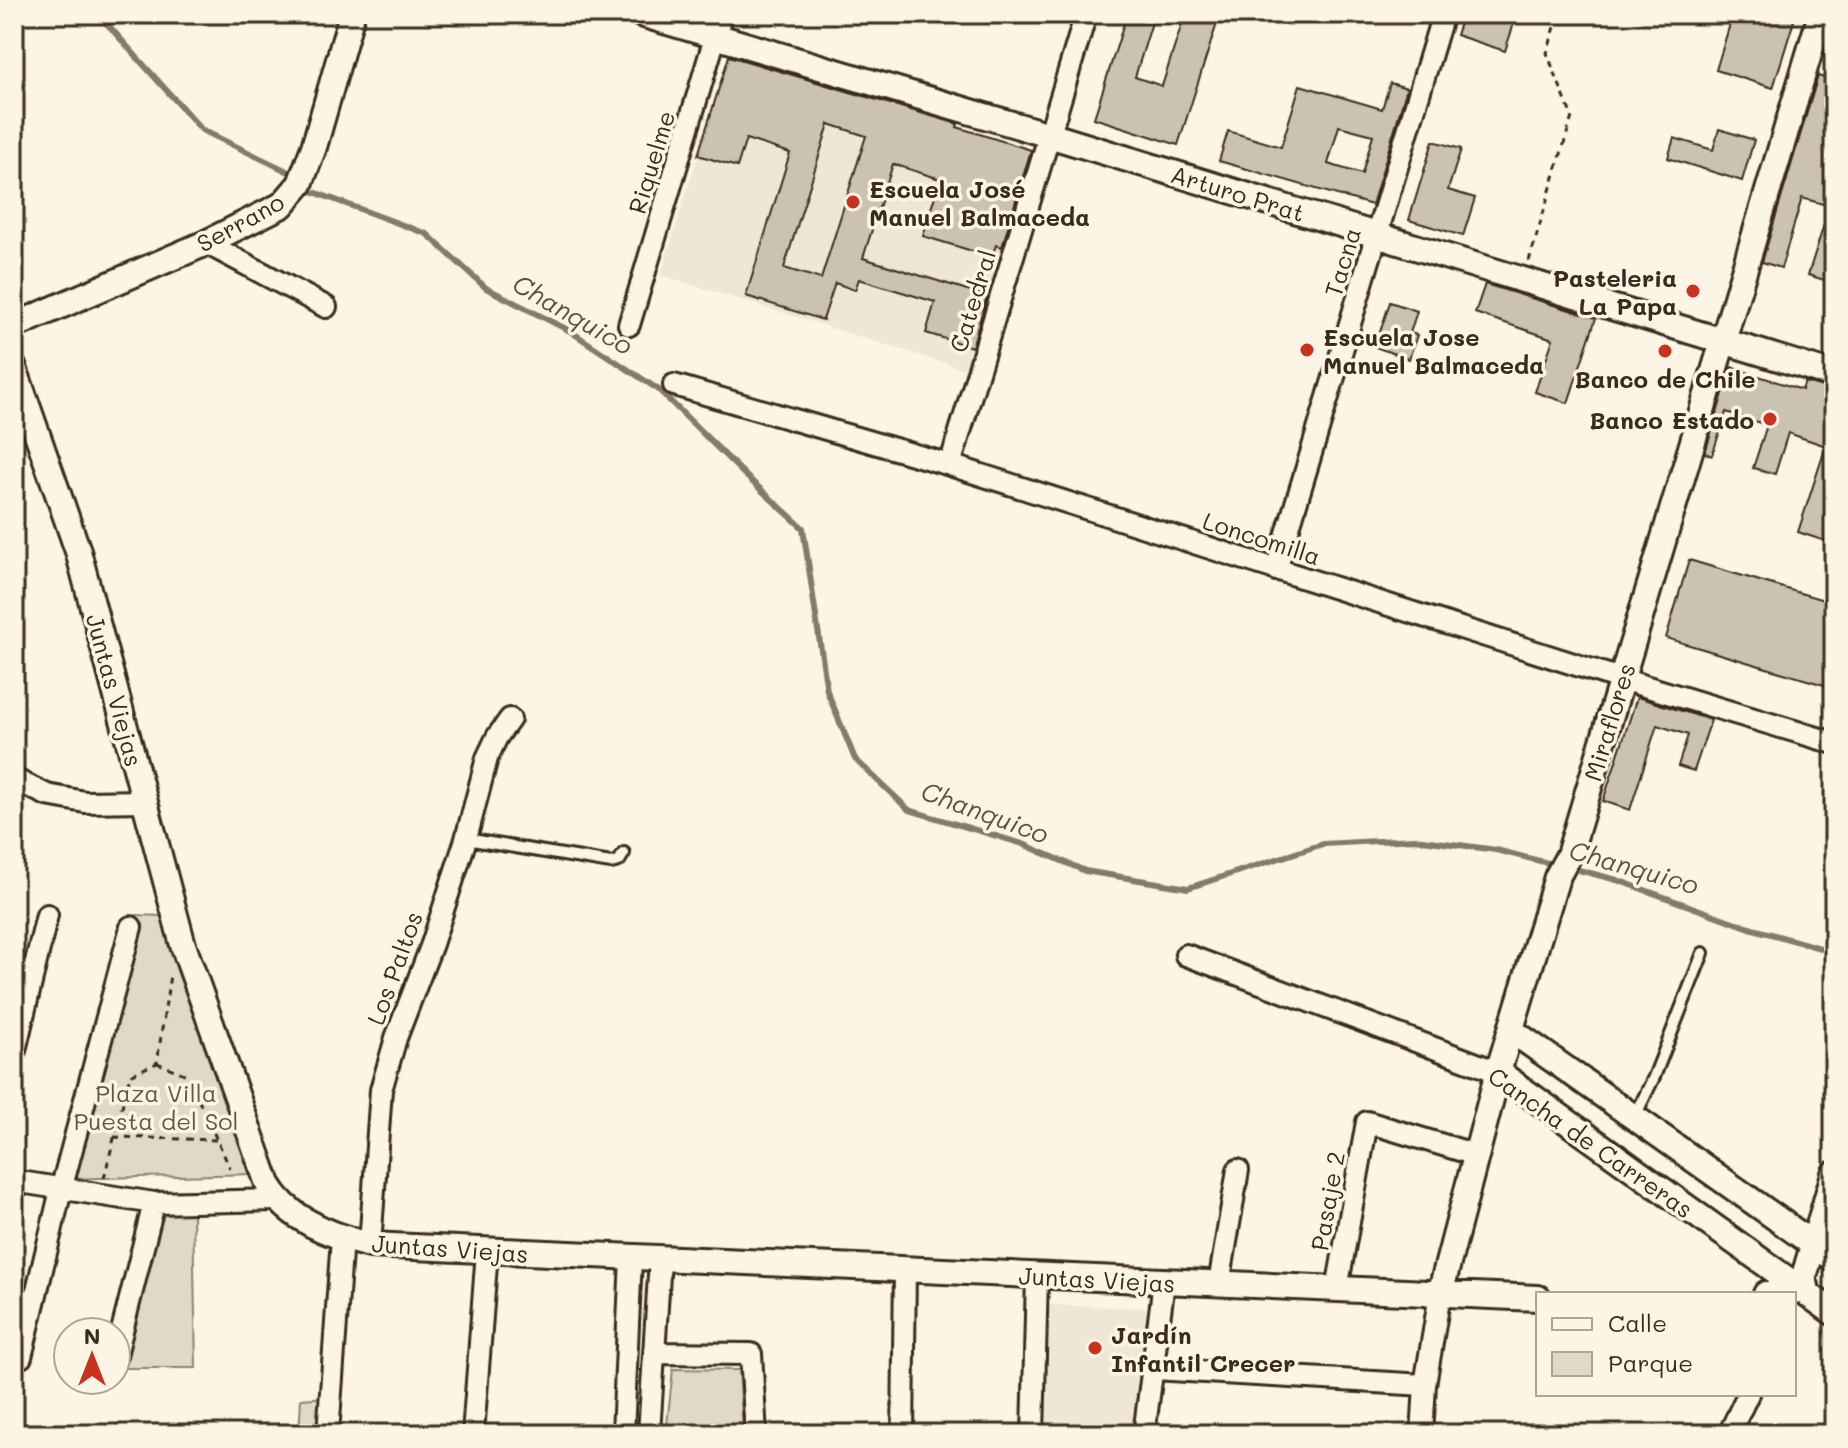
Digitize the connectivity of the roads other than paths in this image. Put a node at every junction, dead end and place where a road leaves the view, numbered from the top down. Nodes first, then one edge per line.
1 (352, 14) edge
2 (641, 14) edge
3 (1086, 14) edge
4 (1443, 14) edge
5 (1821, 14) edge
6 (719, 25) edge
7 (1049, 135) junction
8 (1377, 235) junction
9 (206, 243) junction
10 (326, 307) dead end
11 (629, 325) dead end
12 (14, 326) edge
13 (1723, 341) junction
14 (14, 368) edge
15 (1834, 375) edge
16 (674, 385) dead end
17 (950, 465) junction
18 (1276, 570) junction
19 (1622, 679) junction
20 (510, 719) dead end
21 (1834, 743) edge
22 (14, 779) edge
23 (144, 801) junction
24 (466, 839) junction
25 (624, 853) dead end
26 (47, 915) dead end
27 (131, 927) dead end
28 (1703, 953) dead end
29 (1186, 955) dead end
30 (1511, 1030) junction
31 (14, 1055) edge
32 (1498, 1072) junction
33 (1634, 1117) junction
34 (1476, 1155) junction
35 (1238, 1170) dead end
36 (1834, 1174) edge
37 (14, 1181) edge
38 (61, 1190) junction
39 (279, 1200) junction
40 (154, 1203) junction
41 (342, 1238) junction
42 (1812, 1243) junction
43 (370, 1245) junction
44 (487, 1251) junction
45 (631, 1258) junction
46 (660, 1259) junction
47 (1834, 1259) edge
48 (1834, 1269) edge
49 (905, 1270) junction
50 (1037, 1276) junction
51 (1164, 1282) junction
52 (1219, 1284) junction
53 (1337, 1289) junction
54 (1792, 1292) edge
55 (1440, 1294) junction
56 (1797, 1296) edge
57 (1536, 1298) edge
58 (1834, 1313) edge
59 (126, 1316) edge
60 (655, 1353) junction
61 (21, 1357) dead end
62 (1154, 1369) junction
63 (1425, 1385) junction
64 (1747, 1396) edge
65 (328, 1434) edge
66 (473, 1434) edge
67 (623, 1434) edge
68 (649, 1434) edge
69 (756, 1434) edge
70 (903, 1434) edge
71 (1033, 1434) edge
72 (1144, 1434) edge
73 (1422, 1434) edge
74 (1729, 1434) edge

1 - 9 street, Serrano
2 - 6 street, Arturo Prat
3 - 7 street, Catedral
4 - 8 street, Tacna
5 - 13 street, Miraflores
6 - 7 street, Arturo Prat
6 - 11 street, Riquelme
7 - 8 street, Arturo Prat
7 - 17 street, Catedral
8 - 13 street, Arturo Prat
8 - 18 street, Tacna
9 - 10 street
9 - 12 street, Serrano
13 - 15 street, Arturo Prat
13 - 19 street, Miraflores
14 - 23 street, Juntas Viejas
16 - 17 street, Loncomilla
17 - 18 street, Loncomilla
18 - 19 street, Loncomilla
19 - 21 street, Loncomilla
19 - 30 street, Miraflores
20 - 24 street, Los Paltos
22 - 23 street
23 - 39 street, Juntas Viejas
24 - 25 lane
24 - 43 street, Los Paltos
26 - 31 street
27 - 38 street
28 - 33 lane
29 - 32 street, Cancha de Carreras
30 - 32 street, Miraflores
30 - 33 street, Cancha de Carreras
32 - 34 street, Miraflores
32 - 54 street, Cancha de Carreras
33 - 42 street, Cancha de Carreras
34 - 53 street, Pasaje 2
34 - 55 street, Miraflores
35 - 52 street
36 - 42 street
37 - 38 street
38 - 40 street
38 - 61 street
39 - 40 street
39 - 41 street, Juntas Viejas
40 - 59 street
41 - 43 street, Juntas Viejas
41 - 65 street
42 - 47 street, Cancha de Carreras
42 - 56 street
43 - 44 street, Juntas Viejas
44 - 45 street, Juntas Viejas
44 - 66 street
45 - 46 street, Juntas Viejas
45 - 67 street
46 - 49 street, Juntas Viejas
46 - 60 street
48 - 56 street
49 - 50 street, Juntas Viejas
49 - 70 street
50 - 51 street, Juntas Viejas
50 - 71 street
51 - 52 street, Juntas Viejas
51 - 62 street
52 - 53 street, Juntas Viejas
53 - 55 street, Juntas Viejas
55 - 57 street, Juntas Viejas
55 - 63 street, Miraflores
56 - 58 street, Cancha de Carreras
60 - 68 street
60 - 69 street
62 - 63 street
62 - 72 street
63 - 73 street, Miraflores
64 - 74 street

